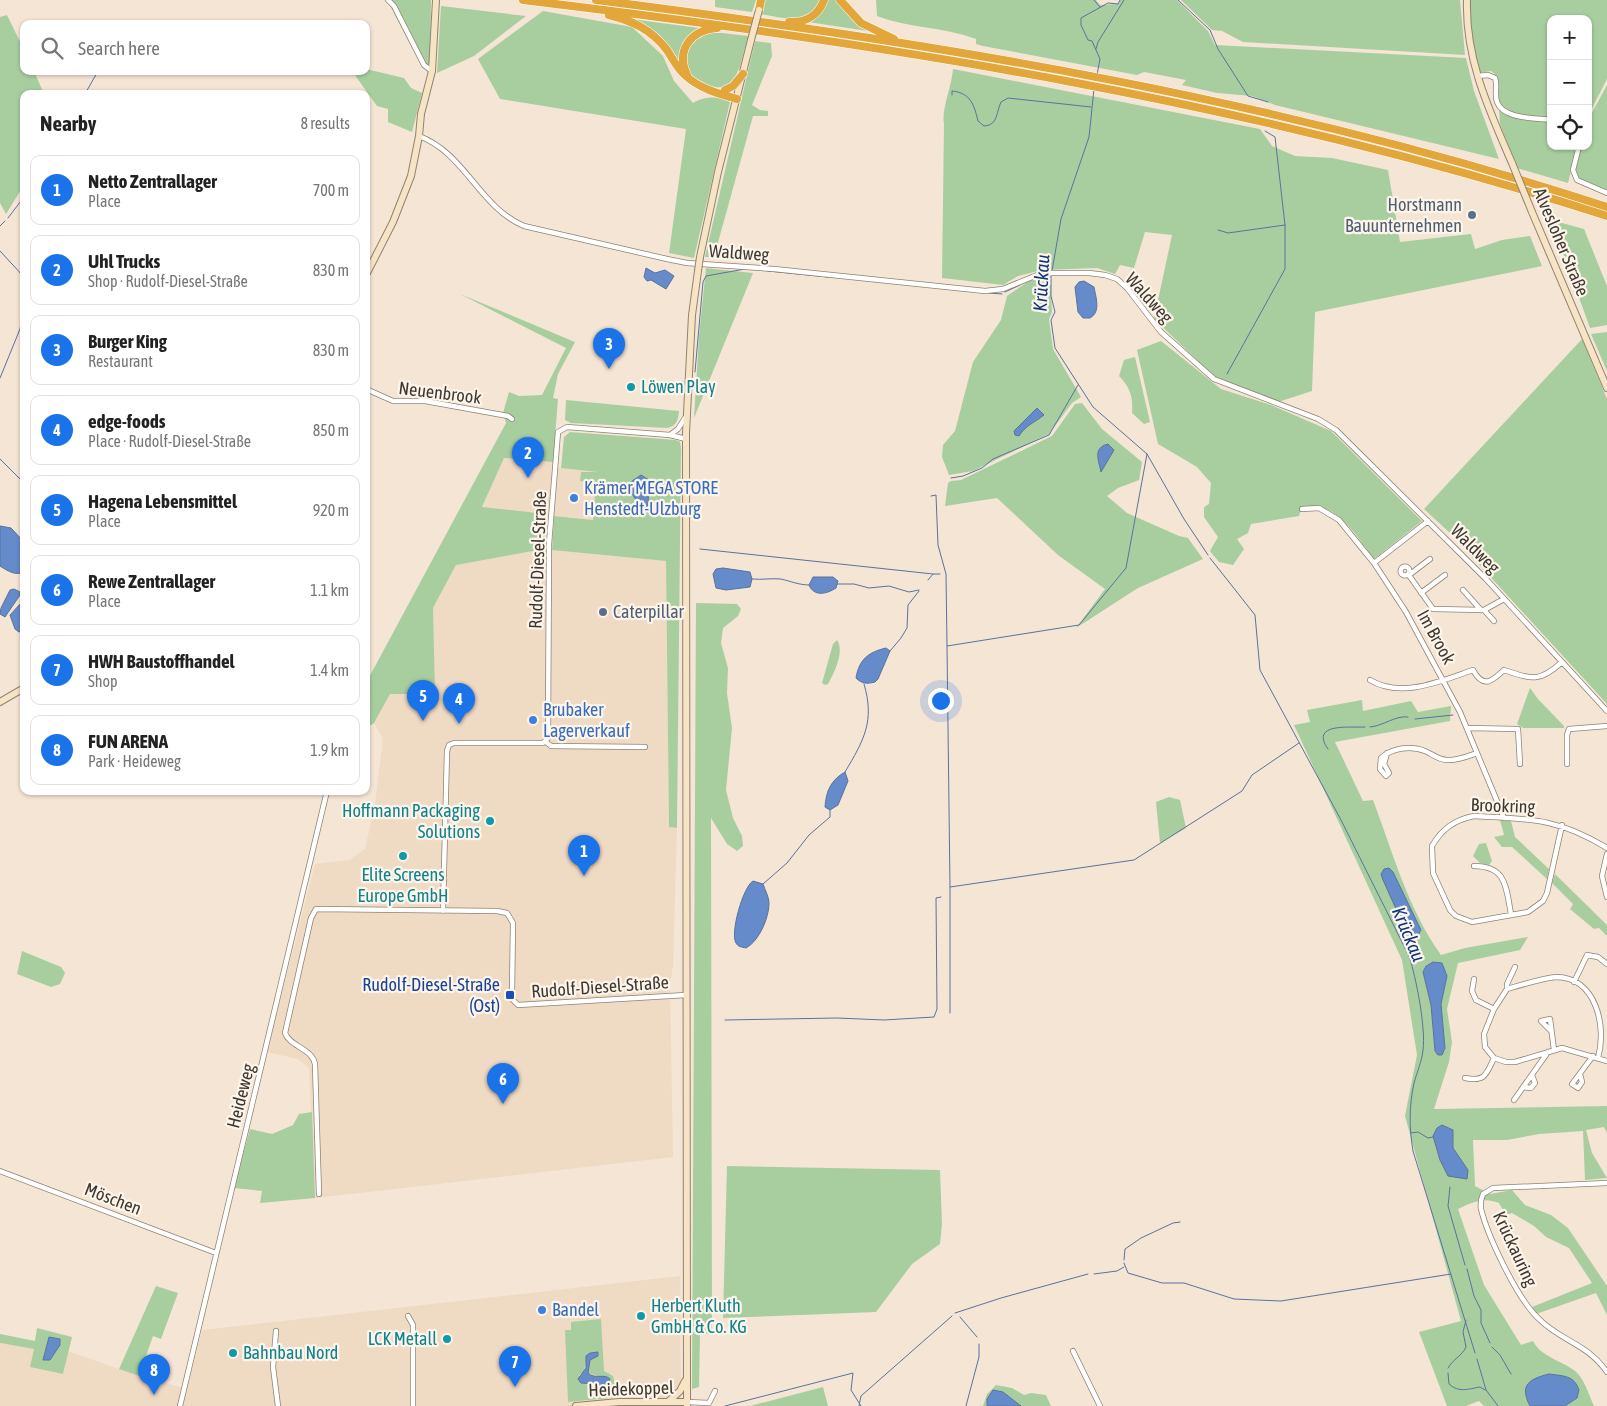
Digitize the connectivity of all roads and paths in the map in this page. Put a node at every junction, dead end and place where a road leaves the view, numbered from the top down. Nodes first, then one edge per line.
1 (388, 0) edge
2 (436, 0) edge
3 (523, 0) edge
4 (596, 0) edge
5 (761, 0) edge
6 (824, 0) edge
7 (840, 0) edge
8 (1467, 0) edge
9 (586, 8) junction
10 (759, 10) joint
11 (765, 22) junction
12 (729, 26) junction
13 (907, 44) junction
14 (432, 71) junction
15 (743, 74) junction
16 (1477, 76) junction
17 (689, 79) junction
18 (715, 90) junction
19 (725, 90) junction
20 (737, 99) junction
21 (1547, 119) edge
22 (419, 136) junction
23 (1578, 150) edge
24 (1607, 193) edge
25 (1607, 207) edge
26 (1607, 216) edge
27 (370, 267) edge
28 (1607, 388) edge
29 (370, 391) edge
30 (687, 415) junction
31 (512, 419) dead end
32 (670, 435) junction
33 (686, 436) junction
34 (1302, 509) dead end
35 (1428, 522) junction
36 (1430, 559) dead end
37 (1374, 563) junction
38 (1445, 575) dead end
39 (1463, 590) dead end
40 (1421, 593) junction
41 (1504, 598) junction
42 (1483, 610) junction
43 (1494, 621) dead end
44 (1562, 662) junction
45 (1370, 680) dead end
46 (1443, 680) junction
47 (20, 690) edge
48 (0, 702) edge
49 (1607, 711) edge
50 (1607, 726) edge
51 (1467, 728) junction
52 (546, 742) junction
53 (645, 748) dead end
54 (1387, 753) dead end
55 (1477, 753) junction
56 (1520, 764) dead end
57 (1566, 764) dead end
58 (327, 795) edge
59 (1504, 818) junction
60 (1562, 825) junction
61 (1607, 848) edge
62 (1607, 854) edge
63 (1474, 866) dead end
64 (1607, 898) edge
65 (443, 911) junction
66 (1512, 914) junction
67 (1607, 964) edge
68 (1515, 967) dead end
69 (1474, 979) dead end
70 (1574, 982) junction
71 (1507, 989) junction
72 (686, 995) junction
73 (1494, 1009) junction
74 (1607, 1021) edge
75 (1600, 1022) junction
76 (1551, 1031) dead end
77 (1551, 1050) junction
78 (1595, 1057) junction
79 (1494, 1058) junction
80 (1607, 1061) edge
81 (1580, 1074) dead end
82 (1465, 1078) dead end
83 (1514, 1100) dead end
84 (0, 1170) edge
85 (1607, 1184) edge
86 (319, 1194) dead end
87 (216, 1253) junction
88 (408, 1316) dead end
89 (276, 1332) dead end
90 (1073, 1351) dead end
91 (1607, 1372) edge
92 (686, 1379) junction
93 (715, 1391) dead end
94 (669, 1401) junction
95 (640, 1404) edge
96 (687, 1404) edge
97 (180, 1406) edge
98 (278, 1406) edge
99 (413, 1406) edge
100 (576, 1406) edge
101 (1100, 1406) edge

1 - 14 street
2 - 14 main road
3 - 9 highway
4 - 11 highway
5 - 10 highway
6 - 11 highway
7 - 13 highway
8 - 16 main road, Alvesloher Straße
9 - 12 highway
9 - 17 highway
10 - 15 main road, bridge
11 - 13 highway
12 - 17 highway
12 - 26 highway
13 - 25 highway
14 - 22 main road
15 - 19 highway
15 - 20 main road
16 - 21 street
16 - 28 main road, Alvesloher Straße, bridge
17 - 18 highway
18 - 19 highway
18 - 20 highway
19 - 20 highway
20 - 30 main road, bridge
22 - 27 main road
22 - 35 street, Waldweg
23 - 24 street
29 - 31 street, Neuenbrook
30 - 32 street
30 - 33 main road
32 - 33 street, Rudolf-Diesel-Straße
32 - 52 street, Rudolf-Diesel-Straße
33 - 72 main road
34 - 37 street, Im Brook
35 - 37 street
35 - 41 street, Waldweg
36 - 40 street
37 - 46 street, Im Brook
38 - 40 street
39 - 42 street
40 - 42 street
41 - 42 street
41 - 44 street, Waldweg
42 - 43 street
44 - 46 street
44 - 49 street, Waldweg
45 - 46 street
46 - 51 street, Im Brook
47 - 48 main road
50 - 57 street
51 - 55 street, Im Brook
51 - 56 street
52 - 53 street
52 - 65 street
54 - 55 street
55 - 59 street, Im Brook
58 - 87 street, Heideweg
59 - 60 street, Brookring
59 - 66 street, Brookring
60 - 61 street, Brookring
60 - 66 street, Brookring
62 - 64 street
63 - 66 street
65 - 72 street, Rudolf-Diesel-Straße
65 - 86 street
67 - 70 street
68 - 71 street
69 - 73 street
70 - 71 street
70 - 75 street
71 - 73 street
72 - 92 main road
73 - 79 street
74 - 75 street
75 - 78 street
76 - 77 street
77 - 78 street
77 - 79 street
77 - 83 street
78 - 80 street
78 - 81 street
79 - 82 street
84 - 87 street, Möschen
85 - 91 street, Krückauring
87 - 97 street, Heideweg
88 - 99 street
89 - 98 street
90 - 101 street
92 - 94 main road
92 - 96 main road
93 - 96 street
94 - 95 main road, Heidekoppel
94 - 96 main road, Heidekoppel
95 - 100 main road, Heidekoppel

